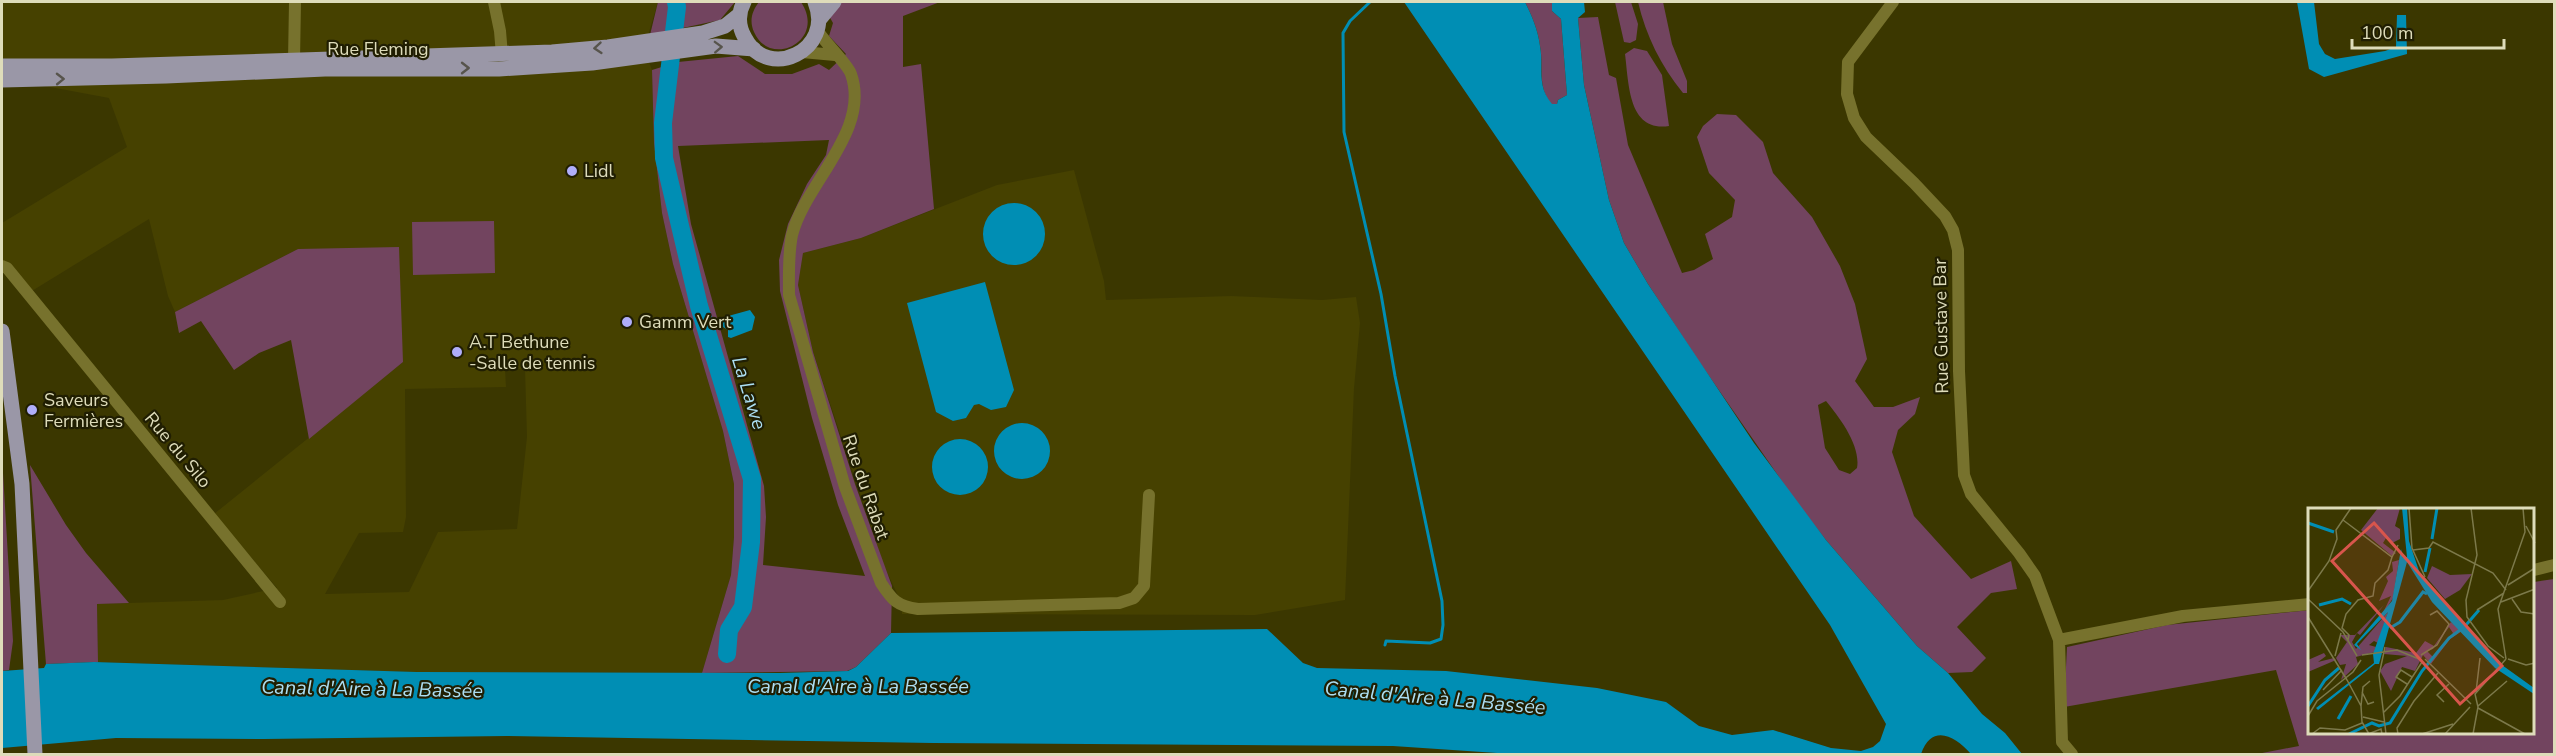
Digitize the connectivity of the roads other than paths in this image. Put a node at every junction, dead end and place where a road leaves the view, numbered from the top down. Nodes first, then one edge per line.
1 (295, 2) edge
2 (494, 2) edge
3 (815, 2) edge
4 (834, 2) edge
5 (1893, 2) edge
6 (742, 8) edge
7 (818, 25) junction
8 (683, 43) junction
9 (657, 47) junction
10 (754, 50) junction
11 (801, 52) junction
12 (502, 55) junction
13 (835, 55) junction
14 (294, 60) junction
15 (2, 66) edge
16 (2, 80) edge
17 (2, 266) edge
18 (2, 331) edge
19 (2, 395) edge
20 (1149, 495) dead end
21 (2554, 564) edge
22 (2535, 570) edge
23 (280, 602) dead end
24 (2308, 604) edge
25 (2059, 640) junction
26 (27, 670) junction
27 (28, 754) edge
28 (36, 754) edge
29 (2072, 754) edge

1 - 14 street
2 - 12 street
3 - 7 main road
4 - 7 main road
5 - 25 street, Rue Gustave Bar
6 - 8 main road, Rue Fleming
6 - 10 main road
7 - 11 main road
7 - 13 street, Rue du Rabat
8 - 9 main road, Rue Fleming
8 -> 10 main road, Rue Fleming
9 -> 12 main road, Rue Fleming
16 -> 9 main road, Rue Fleming
10 - 11 main road, Rue Fleming
11 - 13 street
12 - 14 main road, Rue Fleming
13 - 20 street, Rue du Rabat
14 - 15 main road, Rue Fleming
17 - 23 street, Rue du Silo
18 - 26 main road
19 - 26 main road
21 - 22 street
24 - 25 street
25 - 29 street, Rue Gustave Bar
26 - 27 main road
26 - 28 main road

